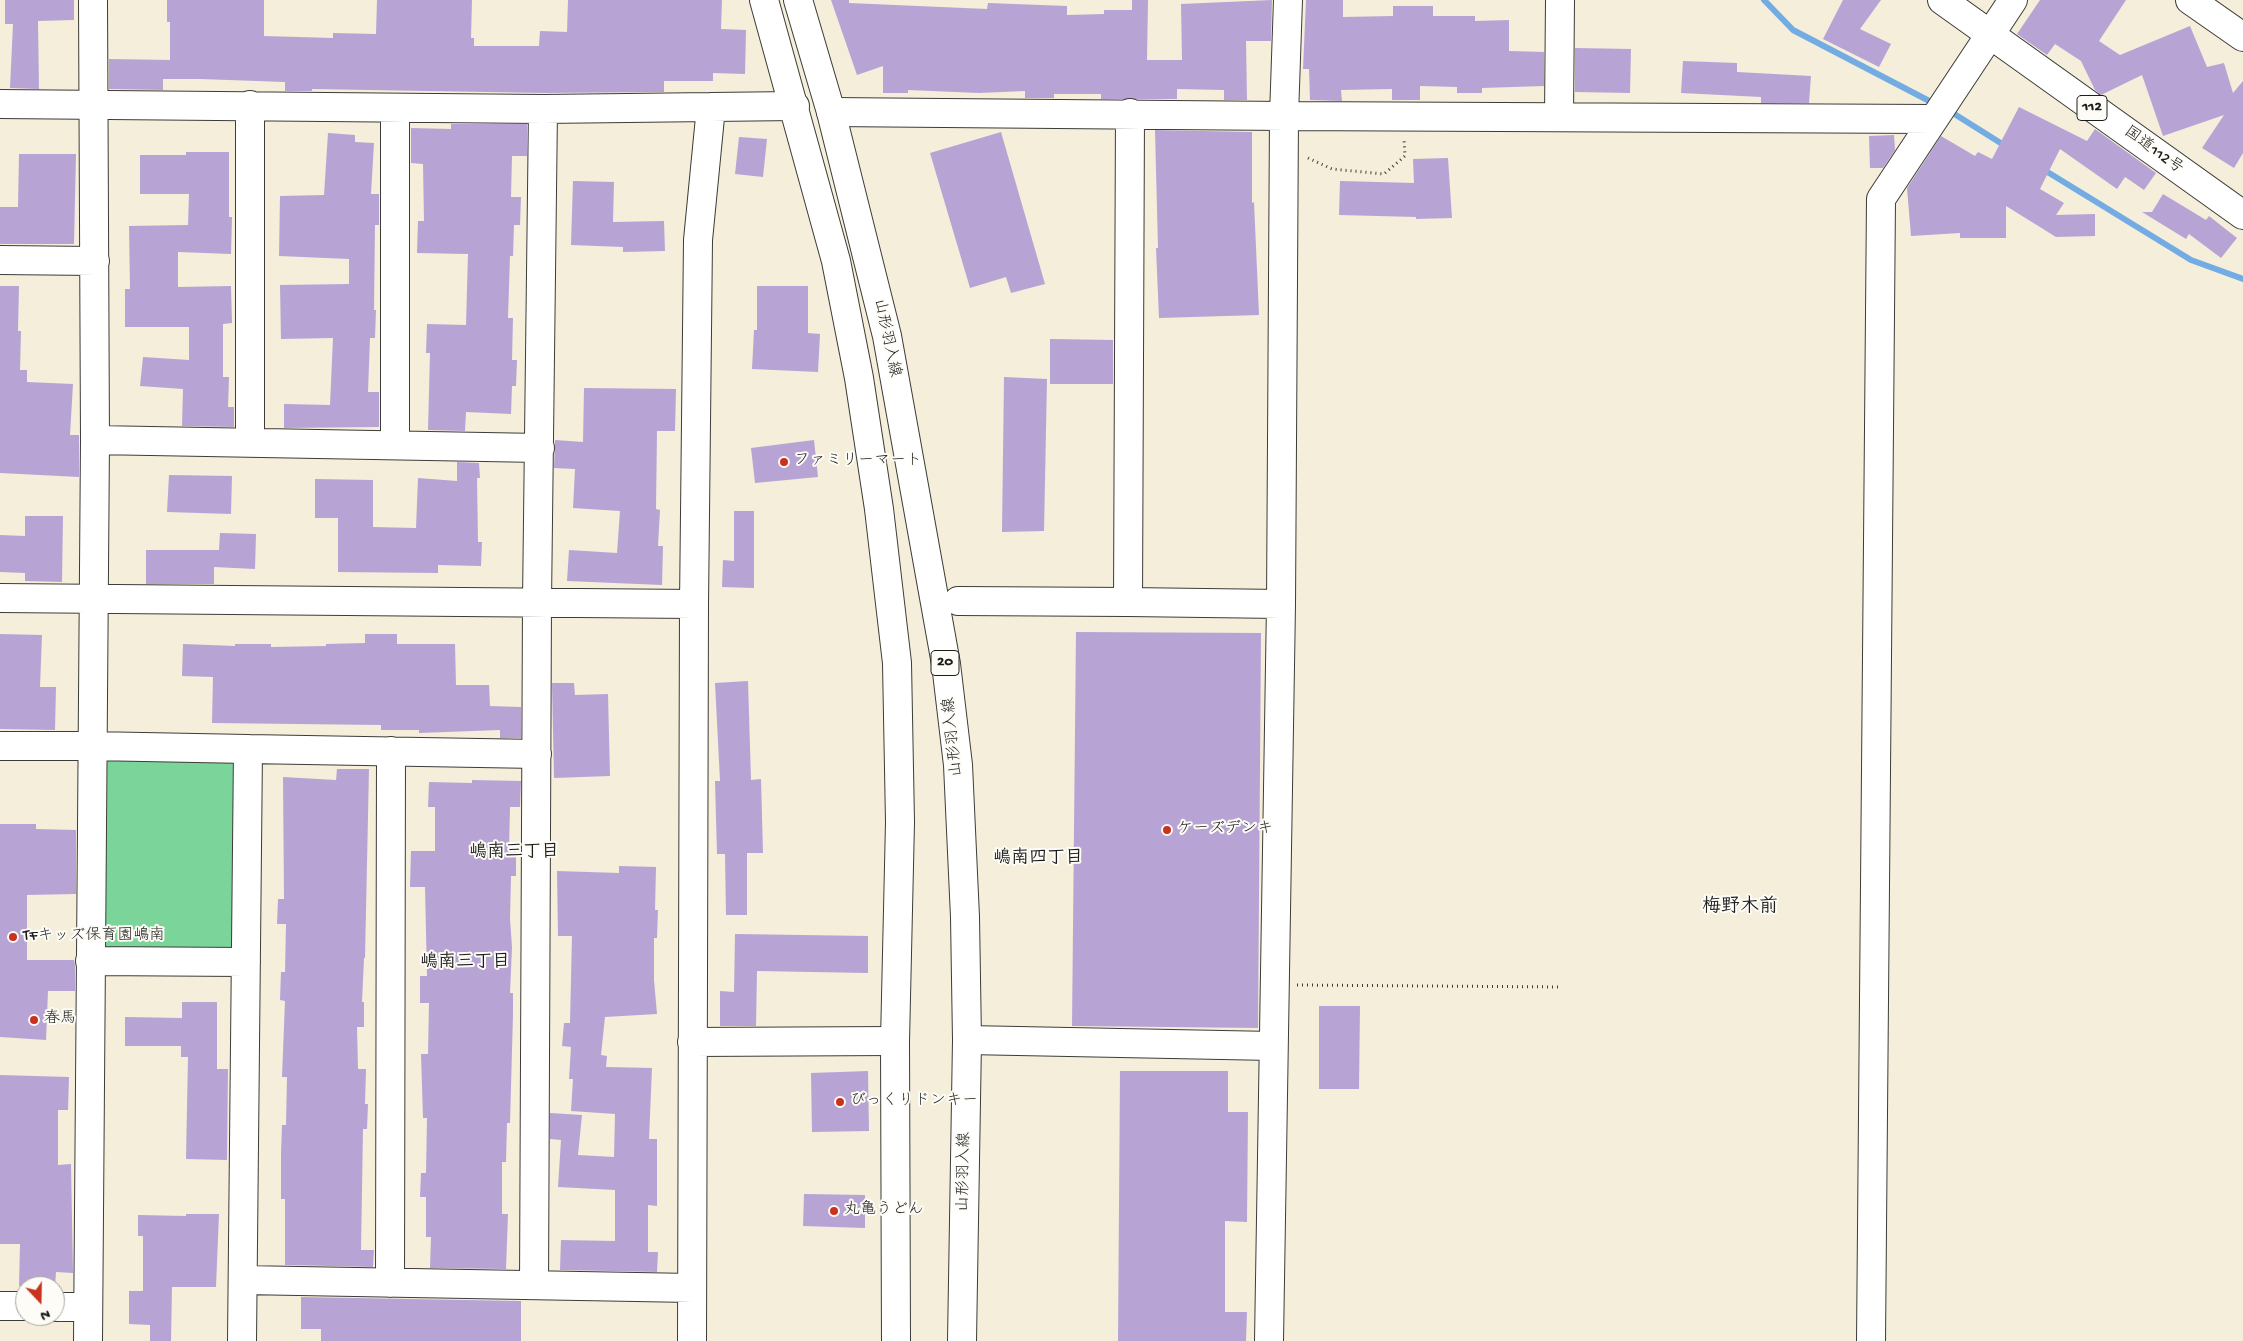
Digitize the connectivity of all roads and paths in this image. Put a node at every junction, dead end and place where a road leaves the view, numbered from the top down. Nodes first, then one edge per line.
1 (93, 0) edge
2 (764, 0) edge
3 (798, 0) edge
4 (1288, 0) edge
5 (1560, 0) edge
6 (1942, 0) edge
7 (2013, 0) edge
8 (2190, 0) edge
9 (1990, 34) junction
10 (2243, 37) edge
11 (0, 104) edge
12 (92, 105) junction
13 (250, 105) junction
14 (795, 106) junction
15 (711, 107) junction
16 (394, 108) junction
17 (543, 109) junction
18 (1939, 110) junction
19 (831, 112) junction
20 (1130, 113) junction
21 (1284, 116) junction
22 (1403, 116) junction
23 (1560, 116) junction
24 (1284, 146) junction
25 (2243, 215) edge
26 (0, 260) edge
27 (95, 261) junction
28 (95, 440) junction
29 (250, 441) junction
30 (394, 445) junction
31 (540, 448) junction
32 (0, 598) edge
33 (93, 600) junction
34 (958, 601) dead end
35 (537, 602) junction
36 (1128, 602) junction
37 (694, 604) junction
38 (1280, 604) junction
39 (0, 746) edge
40 (91, 746) junction
41 (248, 749) junction
42 (391, 751) junction
43 (536, 754) junction
44 (90, 962) junction
45 (246, 962) junction
46 (1274, 985) junction
47 (1561, 987) dead end
48 (967, 1040) junction
49 (895, 1041) junction
50 (692, 1042) junction
51 (1273, 1046) junction
52 (243, 1280) junction
53 (390, 1283) junction
54 (534, 1285) junction
55 (692, 1288) junction
56 (0, 1306) edge
57 (15, 1306) edge
58 (65, 1306) edge
59 (88, 1307) junction
60 (88, 1341) edge
61 (242, 1341) edge
62 (692, 1341) edge
63 (896, 1341) edge
64 (962, 1341) edge
65 (1269, 1341) edge
66 (1871, 1341) edge

1 - 12 main road
2 - 14 main road, 山形羽入線
3 - 19 main road, 山形羽入線 / 20
4 - 21 main road
5 - 23 main road
6 - 9 main road, 国道112号 / 112
7 - 9 main road
8 - 10 main road
9 - 18 main road
9 - 25 main road, 国道112号 / 112
11 - 12 main road
12 - 13 main road
12 - 27 main road
13 - 16 main road
13 - 29 main road
14 - 15 main road
14 - 49 main road, 山形羽入線
15 - 17 main road
15 - 37 main road
16 - 17 main road
16 - 30 main road
17 - 31 main road
18 - 23 main road
18 - 66 main road
19 - 20 main road
19 - 48 main road, 山形羽入線 / 20
20 - 21 main road
20 - 36 main road
21 - 22 main road
21 - 24 main road
22 - 23 main road
22 - 24 path
24 - 38 main road
26 - 27 main road
27 - 28 main road
28 - 29 main road
28 - 33 main road
29 - 30 main road
30 - 31 main road
31 - 35 main road
32 - 33 main road
33 - 35 main road
33 - 40 main road
34 - 36 main road
35 - 37 main road
35 - 43 main road
36 - 38 main road
37 - 50 main road
38 - 46 main road
39 - 40 main road
40 - 41 main road
40 - 44 main road
41 - 42 main road
41 - 45 main road
42 - 43 main road
42 - 53 main road
43 - 54 main road
44 - 45 main road
44 - 59 main road
45 - 52 main road
46 - 47 path
46 - 51 main road
48 - 51 main road
48 - 64 main road, 山形羽入線 / 20
49 - 50 main road
49 - 63 main road, 山形羽入線
50 - 55 main road
51 - 65 main road
52 - 53 main road
52 - 61 main road
53 - 54 main road
54 - 55 main road
55 - 62 main road
56 - 57 main road
58 - 59 main road
59 - 60 main road

